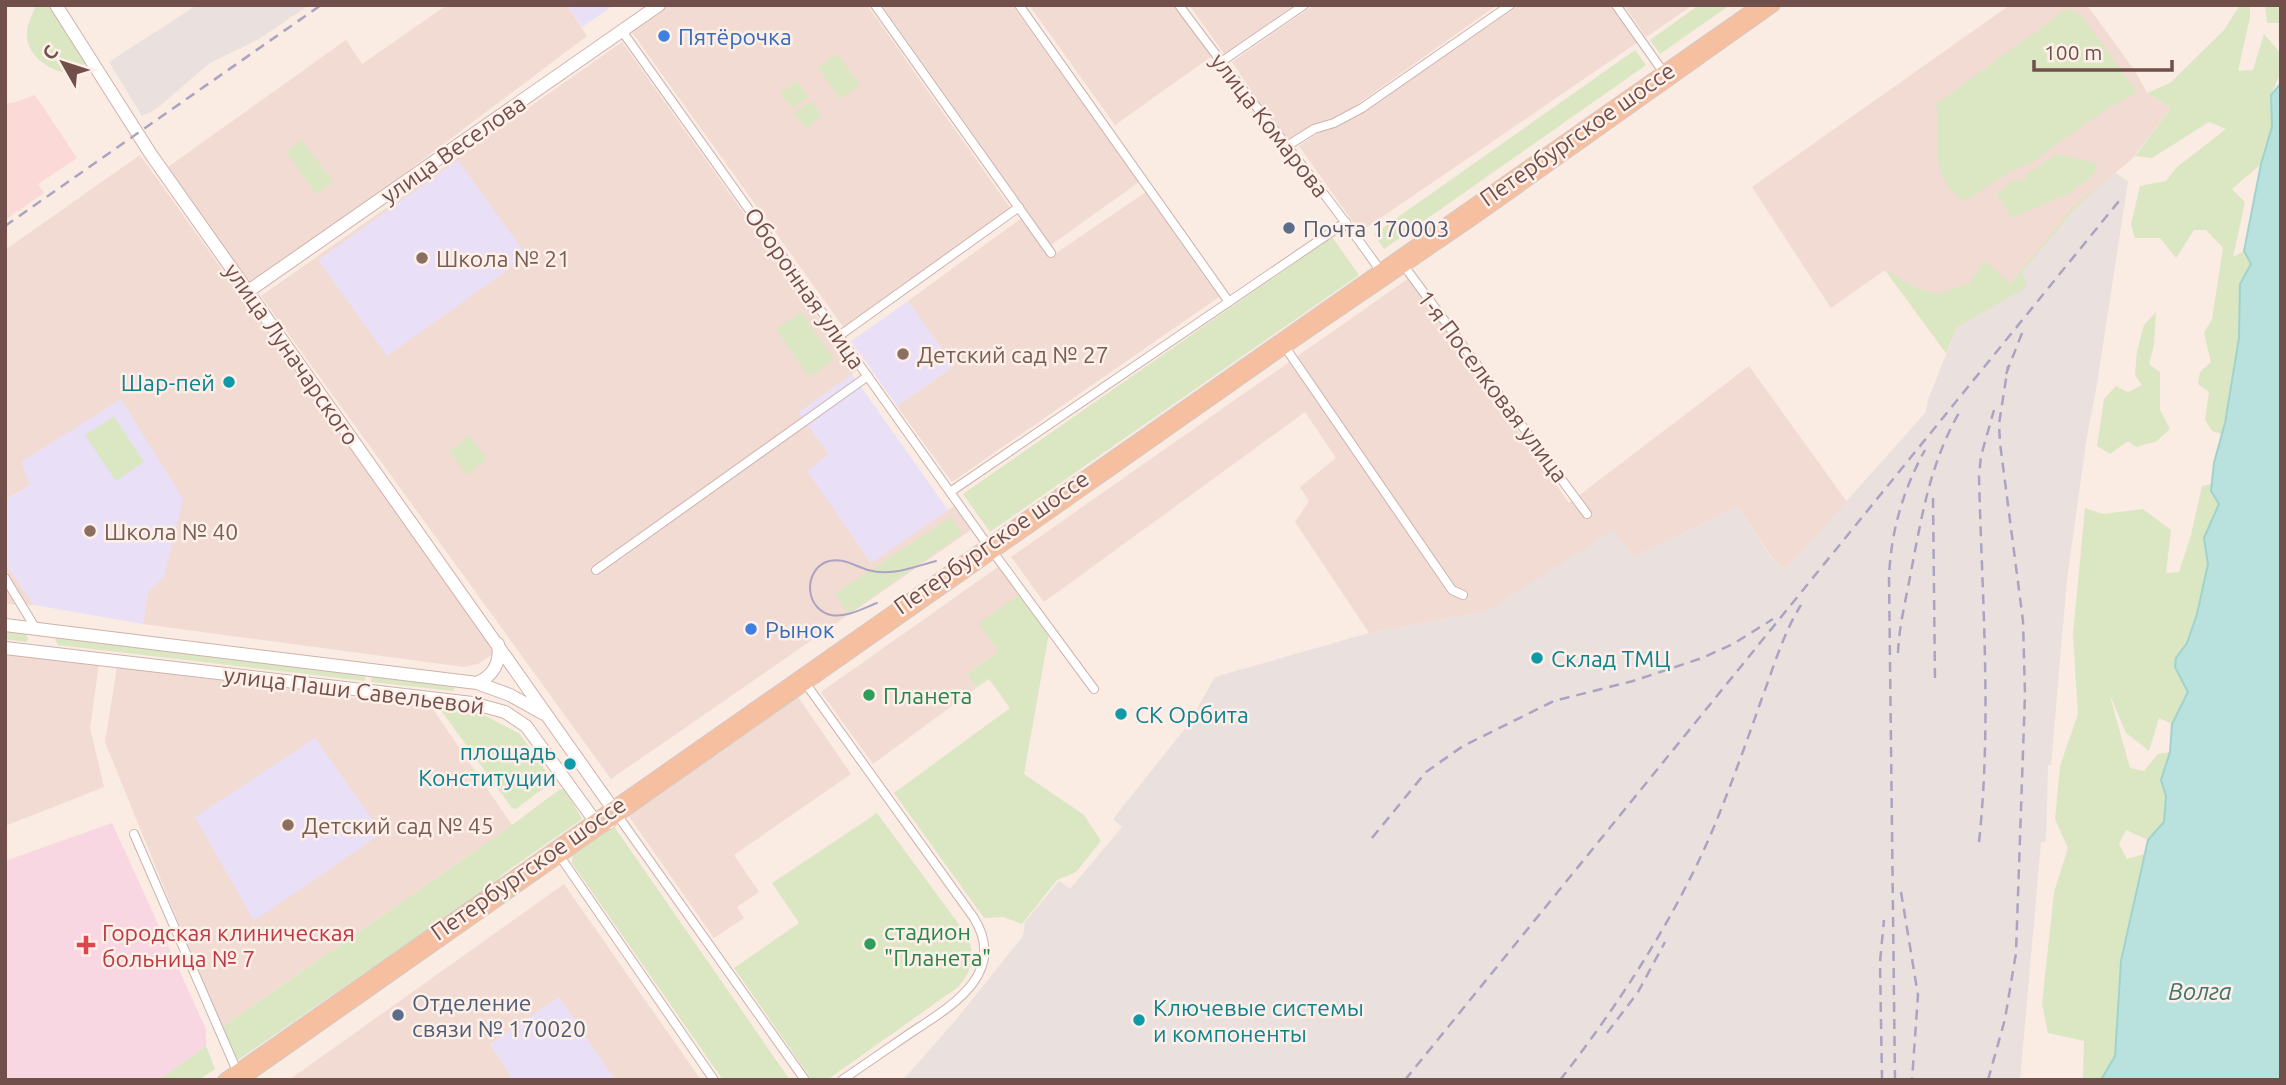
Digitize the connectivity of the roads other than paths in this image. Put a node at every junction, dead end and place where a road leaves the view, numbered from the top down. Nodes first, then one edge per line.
1 (56, 5) edge
2 (659, 5) edge
3 (875, 5) edge
4 (1019, 5) edge
5 (1179, 5) edge
6 (1304, 5) edge
7 (1510, 5) edge
8 (1616, 5) edge
9 (1759, 5) edge
10 (1774, 5) edge
11 (622, 31) junction
12 (1221, 62) junction
13 (1664, 73) junction
14 (1287, 146) junction
15 (1019, 207) junction
16 (1346, 222) junction
17 (1051, 253) dead end
18 (1401, 262) junction
19 (1383, 274) junction
20 (247, 292) junction
21 (1229, 302) junction
22 (839, 336) junction
23 (1282, 343) junction
24 (867, 376) junction
25 (950, 492) junction
26 (1587, 514) dead end
27 (990, 549) junction
28 (596, 570) dead end
29 (5, 579) edge
30 (1463, 595) dead end
31 (5, 625) edge
32 (40, 629) junction
33 (498, 644) junction
34 (5, 648) edge
35 (42, 652) junction
36 (509, 660) junction
37 (803, 680) junction
38 (477, 683) junction
39 (1094, 689) dead end
40 (507, 694) junction
41 (536, 698) joint
42 (494, 708) junction
43 (549, 718) junction
44 (609, 817) junction
45 (134, 834) dead end
46 (557, 853) junction
47 (238, 1077) edge
48 (224, 1080) edge
49 (714, 1080) edge
50 (805, 1080) edge
51 (842, 1080) edge

1 - 20 main road, улица Луначарского
2 - 11 main road, улица Веселова
3 - 15 street
4 - 21 street
5 - 12 street, улица Комарова
6 - 12 street
7 - 14 street
8 - 13 street
9 - 13 main road, Петербургское шоссе
10 - 18 main road, Петербургское шоссе
11 - 20 main road, улица Веселова
11 - 22 street, Оборонная улица
12 - 14 street, улица Комарова
13 - 18 main road, Петербургское шоссе
14 - 16 street, улица Комарова
15 - 17 street
15 - 22 street
16 - 19 street, улица Комарова
16 - 21 street
18 - 19 main road, Петербургское шоссе
18 - 26 street, 1-я Поселковая улица
19 - 23 main road, Петербургское шоссе
20 - 33 main road, улица Луначарского
21 - 25 street
22 - 24 street, Оборонная улица
23 - 27 main road, Петербургское шоссе
23 - 30 street
24 - 25 street, Оборонная улица
24 - 28 street
25 - 27 street, Оборонная улица
27 - 37 main road, Петербургское шоссе
27 - 39 street, Оборонная улица
29 - 32 street
31 - 32 main road, улица Паши Савельевой
32 - 35 main road
32 - 38 main road, улица Паши Савельевой
33 - 36 main road, улица Луначарского
33 - 38 main road
34 - 35 main road, улица Паши Савельевой
35 - 42 main road, улица Паши Савельевой
36 - 40 main road
36 - 41 main road, улица Луначарского
37 - 44 main road, Петербургское шоссе
37 - 51 street
38 - 40 main road, улица Паши Савельевой
40 - 42 main road
40 - 43 main road, улица Паши Савельевой
41 - 43 main road, улица Паши Савельевой
42 - 44 main road, улица Паши Савельевой
43 - 44 main road, улица Паши Савельевой
44 - 46 main road, Петербургское шоссе
44 - 50 street
45 - 47 street
46 - 47 main road, Петербургское шоссе
46 - 49 street
47 - 48 main road, Петербургское шоссе

